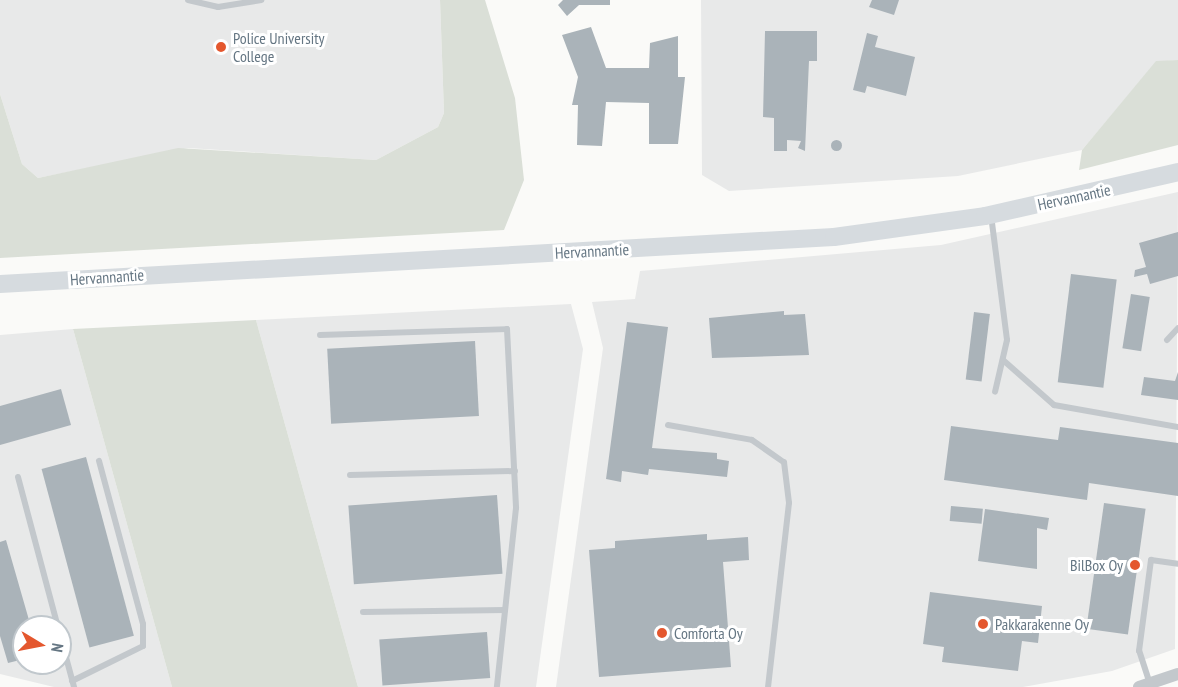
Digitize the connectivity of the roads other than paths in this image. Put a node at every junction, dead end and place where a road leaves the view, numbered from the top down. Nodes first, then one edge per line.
1 (188, 0) edge
2 (261, 0) edge
3 (1178, 172) edge
4 (991, 215) junction
5 (0, 284) edge
6 (1178, 328) edge
7 (320, 335) dead end
8 (1167, 340) dead end
9 (1003, 360) junction
10 (995, 392) dead end
11 (668, 425) dead end
12 (1178, 427) edge
13 (99, 461) dead end
14 (514, 471) junction
15 (350, 476) dead end
16 (18, 477) dead end
17 (1178, 564) edge
18 (506, 610) junction
19 (363, 612) dead end
20 (55, 615) edge
21 (1178, 674) edge
22 (73, 684) edge
23 (1145, 686) edge
24 (497, 687) edge
25 (768, 687) edge

1 - 2 lane
3 - 4 main road, Hervannantie
4 - 5 main road, Hervannantie
4 - 9 lane
6 - 8 lane
7 - 14 lane
9 - 10 lane
9 - 12 lane
11 - 25 lane
13 - 22 lane
14 - 15 lane
14 - 18 lane
16 - 20 lane
17 - 23 lane
18 - 19 lane
18 - 24 lane
21 - 23 street

